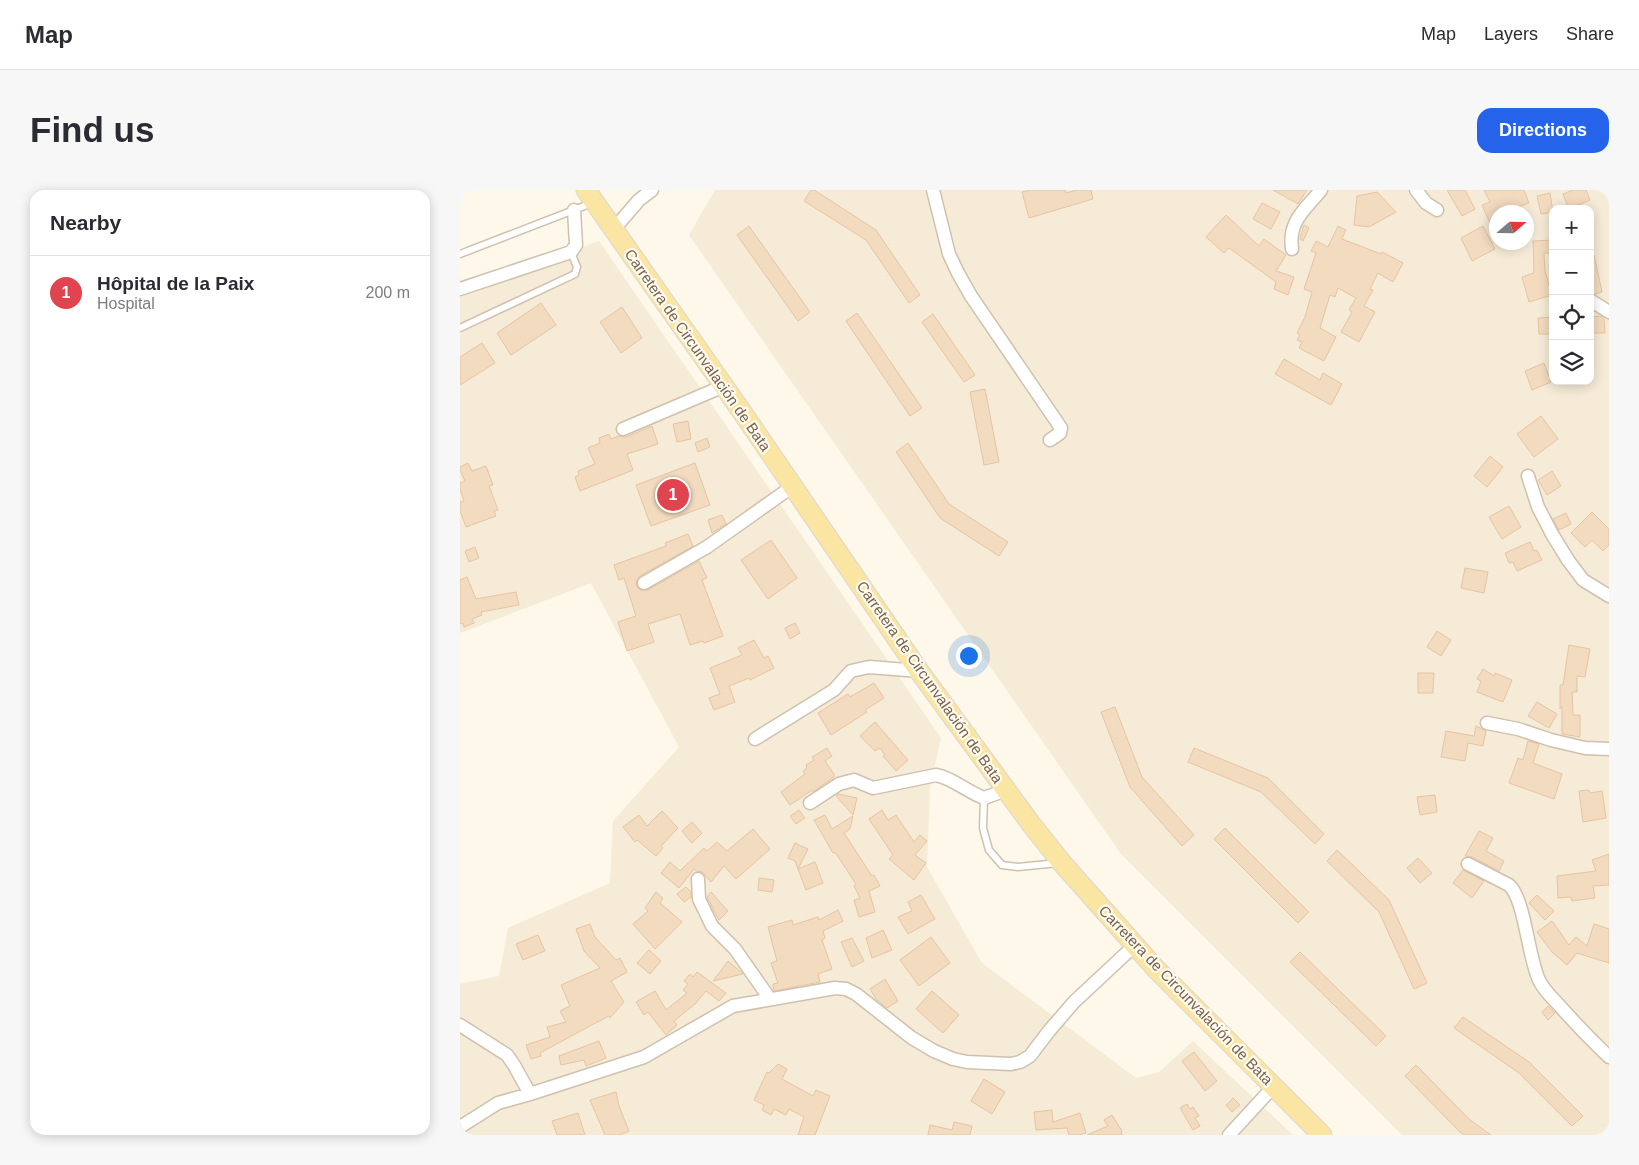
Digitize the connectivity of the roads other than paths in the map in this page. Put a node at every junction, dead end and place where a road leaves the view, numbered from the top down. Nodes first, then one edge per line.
1 (652, 190) edge
2 (933, 190) edge
3 (1320, 190) edge
4 (1416, 190) edge
5 (590, 196) edge
6 (574, 210) junction
7 (1437, 210) dead end
8 (614, 229) junction
9 (1292, 249) dead end
10 (571, 252) junction
11 (460, 254) edge
12 (460, 289) edge
13 (1594, 303) edge
14 (1609, 312) edge
15 (460, 328) edge
16 (724, 386) junction
17 (623, 429) dead end
18 (1050, 440) dead end
19 (1528, 476) dead end
20 (793, 486) junction
21 (644, 583) dead end
22 (1609, 596) edge
23 (919, 671) junction
24 (1487, 722) dead end
25 (754, 739) dead end
26 (1609, 749) edge
27 (1006, 790) junction
28 (984, 798) junction
29 (810, 802) dead end
30 (1062, 863) junction
31 (1468, 864) dead end
32 (698, 879) dead end
33 (1134, 946) junction
34 (770, 999) junction
35 (460, 1025) edge
36 (1609, 1057) edge
37 (1274, 1086) junction
38 (530, 1094) junction
39 (460, 1127) edge
40 (1229, 1135) edge
41 (1322, 1135) edge

1 - 8 street
2 - 18 street
3 - 9 street
4 - 7 street
5 - 6 lane
5 - 8 main road, Carretera de Circunvalación de Bata
6 - 10 street
6 - 11 lane
8 - 16 main road, Carretera de Circunvalación de Bata
10 - 12 street
10 - 15 lane
13 - 14 street
16 - 17 street
16 - 20 main road, Carretera de Circunvalación de Bata
19 - 22 street
20 - 21 street
20 - 23 main road, Carretera de Circunvalación de Bata
23 - 25 street
23 - 27 main road, Carretera de Circunvalación de Bata
24 - 26 street
27 - 28 street
27 - 30 main road, Carretera de Circunvalación de Bata
28 - 29 street
28 - 30 lane
30 - 33 main road, Carretera de Circunvalación de Bata
31 - 36 street
32 - 34 street
33 - 34 street
33 - 37 main road, Carretera de Circunvalación de Bata
34 - 38 street
35 - 38 street
37 - 40 street
37 - 41 main road, Carretera de Circunvalación de Bata
38 - 39 street

